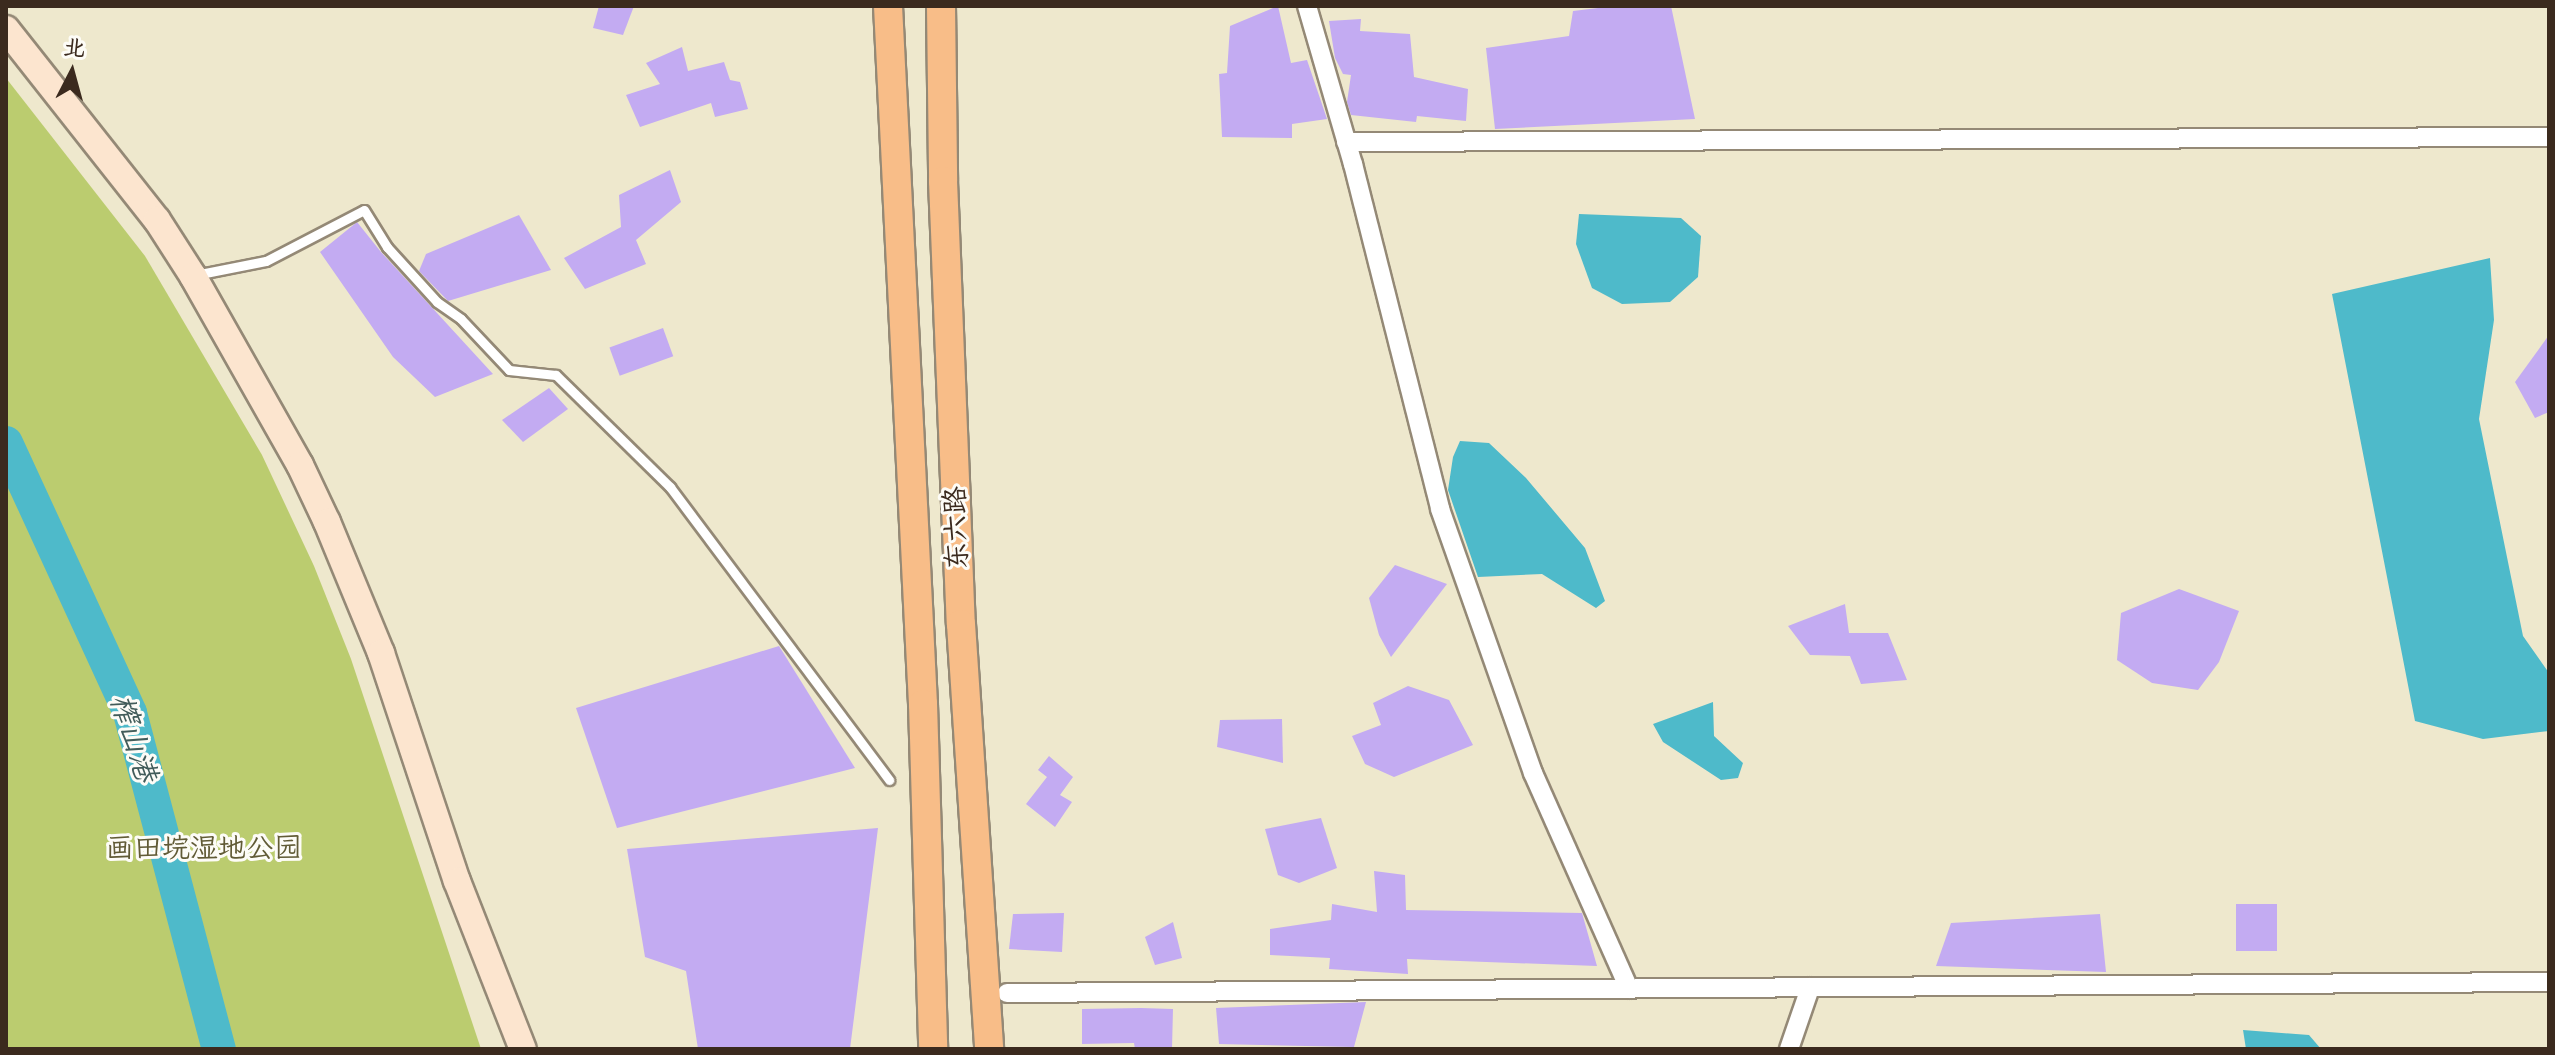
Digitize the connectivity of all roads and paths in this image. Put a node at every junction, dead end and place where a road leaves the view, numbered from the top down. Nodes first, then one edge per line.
1 (888, 6) edge
2 (941, 6) edge
3 (1307, 6) edge
4 (6, 29) edge
5 (6, 56) edge
6 (2549, 137) edge
7 (1346, 142) junction
8 (193, 276) junction
9 (889, 780) dead end
10 (2549, 982) edge
11 (1810, 988) junction
12 (1629, 989) junction
13 (1007, 993) dead end
14 (507, 1049) edge
15 (523, 1049) edge
16 (933, 1049) edge
17 (989, 1049) edge
18 (1789, 1049) edge

1 - 16 main road, 东六路
2 - 17 main road, 东六路
3 - 7 street
4 - 8 main road
5 - 14 main road
6 - 7 street
7 - 12 street
8 - 9 lane
8 - 15 main road
10 - 11 street
11 - 12 street
11 - 18 street
12 - 13 street

